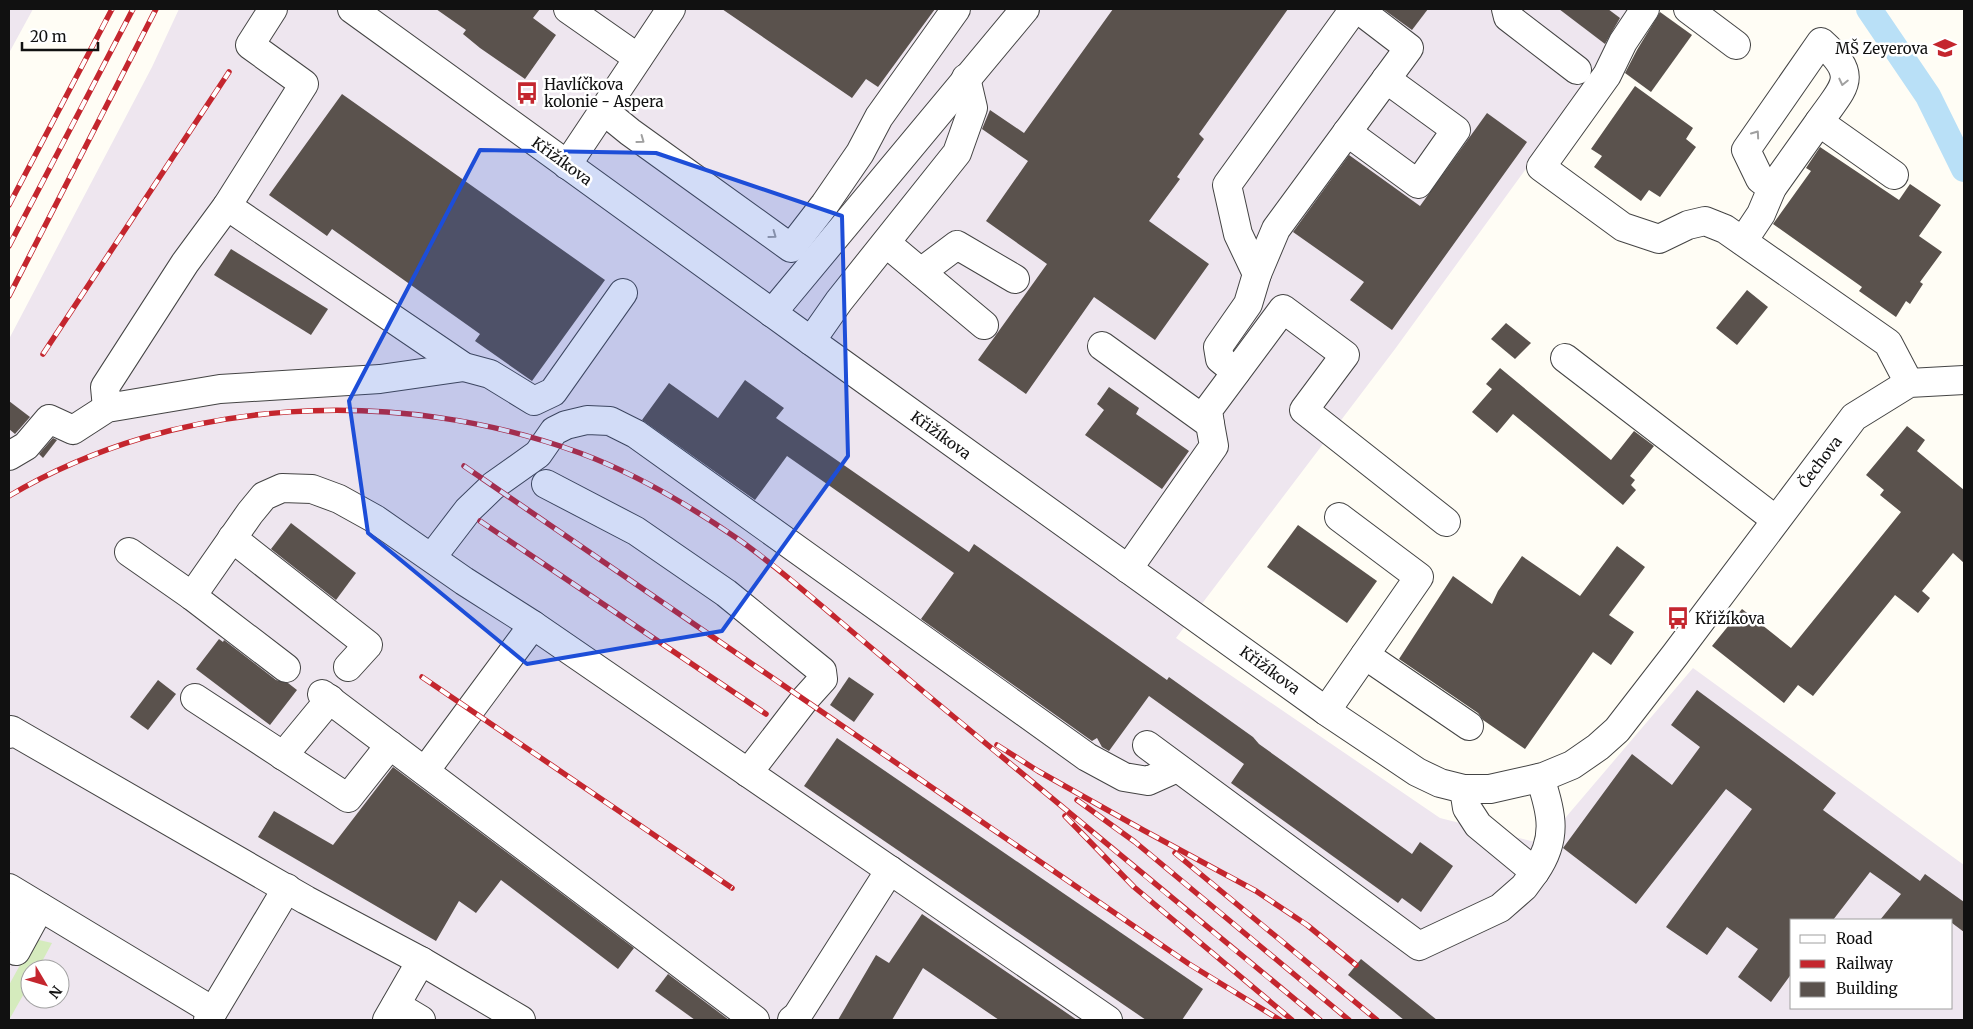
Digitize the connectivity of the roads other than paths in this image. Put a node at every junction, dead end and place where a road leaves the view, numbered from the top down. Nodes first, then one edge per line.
1 (273, 9) edge
2 (352, 9) edge
3 (568, 9) edge
4 (670, 9) edge
5 (956, 9) edge
6 (1024, 9) edge
7 (1356, 9) edge
8 (1506, 9) edge
9 (1645, 9) edge
10 (1688, 9) edge
11 (1736, 45) dead end
12 (638, 58) junction
13 (1577, 70) dead end
14 (966, 78) junction
15 (1386, 79) junction
16 (603, 110) junction
17 (1819, 122) junction
18 (1347, 132) junction
19 (567, 164) junction
20 (1894, 175) dead end
21 (1772, 188) junction
22 (227, 206) junction
23 (1743, 241) junction
24 (886, 243) junction
25 (921, 272) junction
26 (1257, 274) junction
27 (1014, 279) dead end
28 (623, 294) dead end
29 (772, 312) junction
30 (984, 325) dead end
31 (811, 341) junction
32 (1102, 346) dead end
33 (1565, 358) dead end
34 (464, 367) junction
35 (1236, 372) junction
36 (1964, 380) edge
37 (1909, 383) junction
38 (107, 408) junction
39 (1210, 424) junction
40 (9, 456) edge
41 (546, 484) dead end
42 (1338, 517) dead end
43 (1776, 520) junction
44 (1446, 522) dead end
45 (232, 538) junction
46 (129, 552) dead end
47 (432, 557) junction
48 (1747, 558) joint
49 (1128, 569) junction
50 (192, 596) junction
51 (533, 625) junction
52 (1365, 655) junction
53 (348, 667) dead end
54 (286, 668) dead end
55 (195, 698) dead end
56 (1326, 711) junction
57 (1468, 726) dead end
58 (9, 734) edge
59 (390, 745) junction
60 (1146, 745) dead end
61 (284, 756) junction
62 (1177, 768) junction
63 (424, 770) junction
64 (748, 773) junction
65 (1540, 778) junction
66 (1464, 789) junction
67 (890, 870) junction
68 (1535, 872) junction
69 (287, 888) junction
70 (23, 897) edge
71 (9, 919) edge
72 (16, 951) dead end
73 (421, 961) junction
74 (391, 1013) edge
75 (211, 1016) edge
76 (421, 1020) edge
77 (521, 1020) edge
78 (755, 1020) edge
79 (792, 1020) edge
80 (1108, 1020) edge

1 - 22 street
2 - 19 street, Křižíkova
3 - 12 street
4 - 12 street
16 -> 5 street
6 - 14 street
7 - 15 street
7 - 26 street
8 - 13 street
9 - 23 street
10 - 11 street
12 - 16 street
14 - 24 street
14 - 29 street
15 - 18 street
15 - 18 street
16 - 19 street
17 - 20 street
17 - 21 street
21 -> 17 street
18 - 26 street
19 - 29 street, Křižíkova
21 - 23 street
22 - 34 street
22 - 38 street
23 - 37 street
24 - 25 street
24 - 31 street
25 - 27 street
25 - 30 street
26 - 35 street
28 - 34 street
29 - 31 street, Křižíkova
31 - 49 street, Křižíkova
32 - 39 street
33 - 43 street
34 - 38 street
35 - 39 street
35 - 44 street
36 - 37 street, Čechova
37 - 43 street, Čechova
38 - 40 street
39 - 49 street
41 - 64 street
42 - 52 street
43 - 48 street, Čechova
45 - 47 street
45 - 50 street
45 - 53 street
46 - 50 street
47 - 51 street
47 - 62 street
48 - 65 street, Křižíkova
49 - 56 street, Křižíkova
50 - 54 street
51 - 63 street
51 - 64 street
52 - 56 street
52 - 57 street
55 - 61 street
56 - 66 street, Křižíkova
58 - 69 street
59 - 61 street
59 - 61 street
59 - 63 street
60 - 62 street
62 - 68 street
63 - 78 street
64 - 67 street
65 - 66 street, Křižíkova
65 - 68 street
66 - 68 street
67 - 79 street
67 - 80 street
69 - 73 street
69 - 75 street
70 - 71 street
70 - 72 street
70 - 75 street
73 - 74 street
73 - 77 street
74 - 76 street

